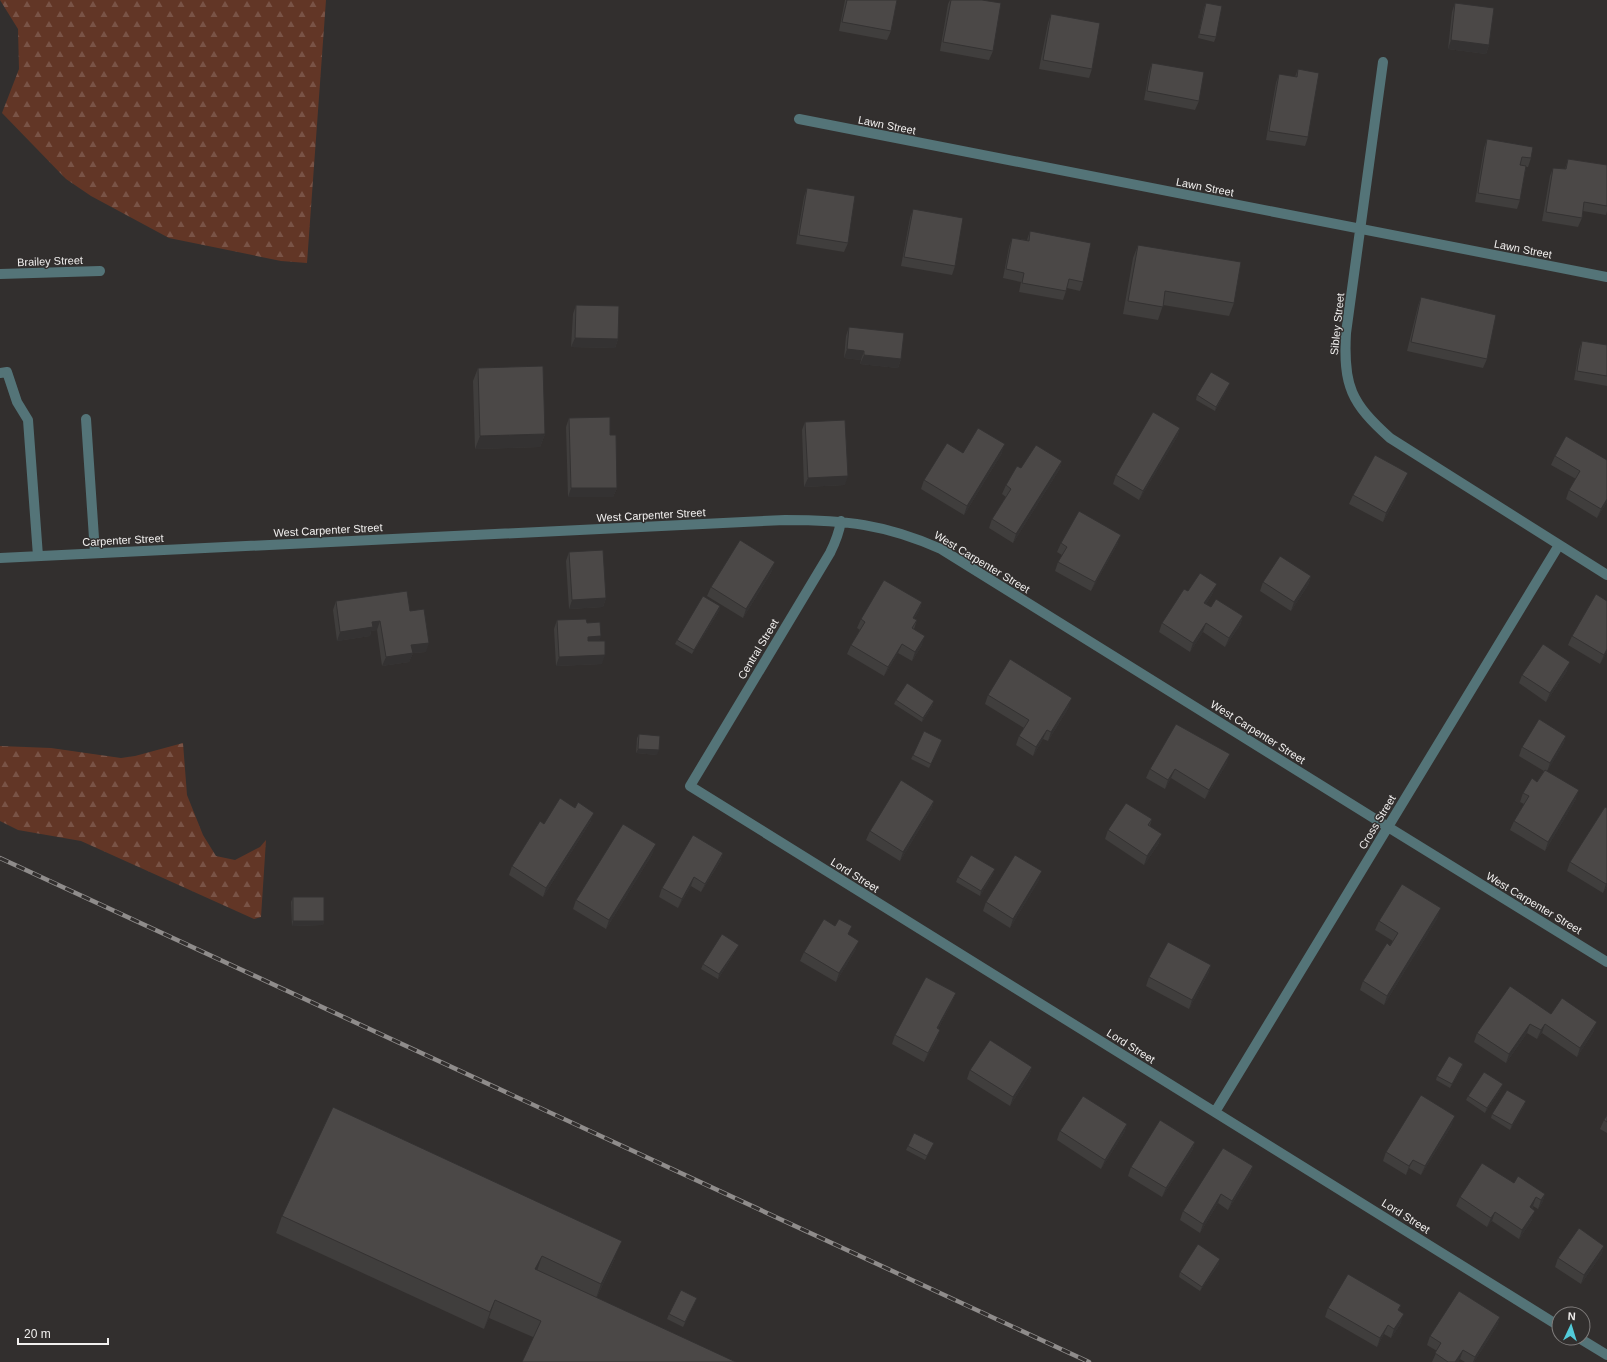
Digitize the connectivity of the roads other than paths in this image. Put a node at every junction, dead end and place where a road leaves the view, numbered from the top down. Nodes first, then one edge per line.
1 (1383, 62) dead end
2 (799, 119) dead end
3 (1361, 230) junction
4 (100, 271) dead end
5 (0, 274) edge
6 (1607, 277) edge
7 (0, 373) edge
8 (86, 419) dead end
9 (840, 521) junction
10 (1559, 545) junction
11 (247, 546) joint
12 (96, 553) junction
13 (38, 556) junction
14 (0, 558) edge
15 (1607, 575) edge
16 (690, 786) joint
17 (1388, 828) junction
18 (1607, 962) edge
19 (1215, 1112) junction
20 (1551, 1321) edge
21 (1591, 1345) edge
22 (1607, 1355) edge

1 - 3 street, Sibley Street
2 - 3 street, Lawn Street
3 - 6 street, Lawn Street
3 - 10 street, Sibley Street
4 - 5 street, Brailey Street
7 - 13 street
8 - 12 street
9 - 11 street, West Carpenter Street
9 - 16 street, Central Street
9 - 17 street, West Carpenter Street
10 - 15 street, Sibley Street
10 - 17 street, Cross Street
11 - 12 street, Carpenter Street
12 - 13 street, Carpenter Street
13 - 14 street, Carpenter Street
16 - 19 street, Lord Street
17 - 18 street, West Carpenter Street
17 - 19 street, Cross Street
19 - 20 street, Lord Street
21 - 22 street

